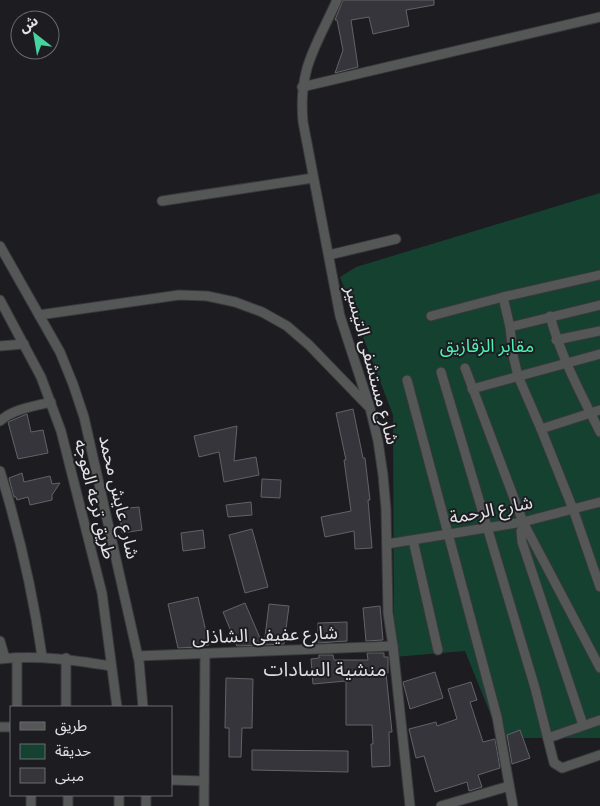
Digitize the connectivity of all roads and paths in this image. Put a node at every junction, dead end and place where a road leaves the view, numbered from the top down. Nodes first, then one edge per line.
1 (337, 0) edge
2 (600, 17) edge
3 (302, 87) junction
4 (313, 178) junction
5 (162, 201) dead end
6 (396, 240) dead end
7 (0, 246) edge
8 (328, 255) junction
9 (600, 275) edge
10 (503, 297) junction
11 (0, 300) edge
12 (600, 305) edge
13 (2, 310) edge
14 (39, 315) junction
15 (431, 316) dead end
16 (550, 316) junction
17 (510, 327) junction
18 (600, 331) edge
19 (556, 340) junction
20 (24, 344) junction
21 (0, 346) edge
22 (600, 354) edge
23 (565, 362) junction
24 (465, 368) dead end
25 (441, 372) dead end
26 (518, 376) junction
27 (407, 380) dead end
28 (472, 389) junction
29 (51, 402) junction
30 (370, 408) junction
31 (600, 410) edge
32 (590, 413) junction
33 (0, 421) edge
34 (541, 429) junction
35 (600, 432) edge
36 (0, 471) edge
37 (600, 502) edge
38 (573, 509) junction
39 (524, 524) junction
40 (488, 528) junction
41 (448, 535) junction
42 (413, 540) junction
43 (387, 544) junction
44 (600, 587) edge
45 (0, 641) edge
46 (393, 646) junction
47 (438, 650) dead end
48 (205, 654) junction
49 (42, 656) junction
50 (138, 656) junction
51 (3, 658) edge
52 (17, 658) junction
53 (66, 658) junction
54 (112, 666) junction
55 (600, 668) edge
56 (17, 706) edge
57 (66, 706) edge
58 (118, 706) edge
59 (143, 706) edge
60 (600, 720) edge
61 (583, 725) junction
62 (548, 738) junction
63 (600, 755) edge
64 (172, 780) edge
65 (204, 781) junction
66 (509, 786) junction
67 (204, 806) edge
68 (410, 806) edge
69 (441, 806) edge
70 (514, 806) edge

1 - 3 street, شارع مستشفى التيسير
2 - 3 street
3 - 4 street, شارع مستشفى التيسير
4 - 5 street
4 - 8 street, شارع مستشفى التيسير
6 - 8 street
7 - 14 street, شارع عايش محمد
8 - 30 street, شارع مستشفى التيسير
9 - 10 street
10 - 15 street
10 - 17 street
11 - 13 street, طريق ترعه العوجه
12 - 16 street
13 - 20 street, طريق ترعه العوجه
14 - 30 street
14 - 50 street, شارع عايش محمد
16 - 17 street
16 - 19 street
17 - 26 street
18 - 19 street
19 - 23 street
20 - 21 street
20 - 29 street, طريق ترعه العوجه
22 - 23 street
23 - 26 street
23 - 32 street
24 - 28 street
25 - 40 street
26 - 28 street
26 - 34 street
27 - 41 street
28 - 39 street
29 - 33 street
29 - 54 street, طريق ترعه العوجه
30 - 43 street, شارع مستشفى التيسير
31 - 32 street
32 - 34 street
32 - 35 street
34 - 38 street
36 - 49 street
37 - 38 street, شارع الرحمة
38 - 39 street, شارع الرحمة
38 - 44 street
39 - 40 street, شارع الرحمة
39 - 55 street
39 - 61 street
40 - 41 street, شارع الرحمة
40 - 62 street
41 - 42 street, شارع الرحمة
41 - 66 street
42 - 43 street, شارع الرحمة
42 - 47 street
43 - 46 street, شارع مستشفى التيسير
45 - 51 street
46 - 48 street, شارع عفيفى الشاذلى
46 - 68 street, شارع مستشفى التيسير
48 - 50 street, شارع عفيفى الشاذلى
48 - 65 street
49 - 52 street
49 - 53 street
50 - 59 street, شارع عايش محمد
51 - 52 street
52 - 56 street
53 - 54 street
53 - 57 street
54 - 58 street, طريق ترعه العوجه
60 - 61 street
61 - 62 street
62 - 63 street
64 - 65 street
65 - 67 street
66 - 69 street
66 - 70 street

